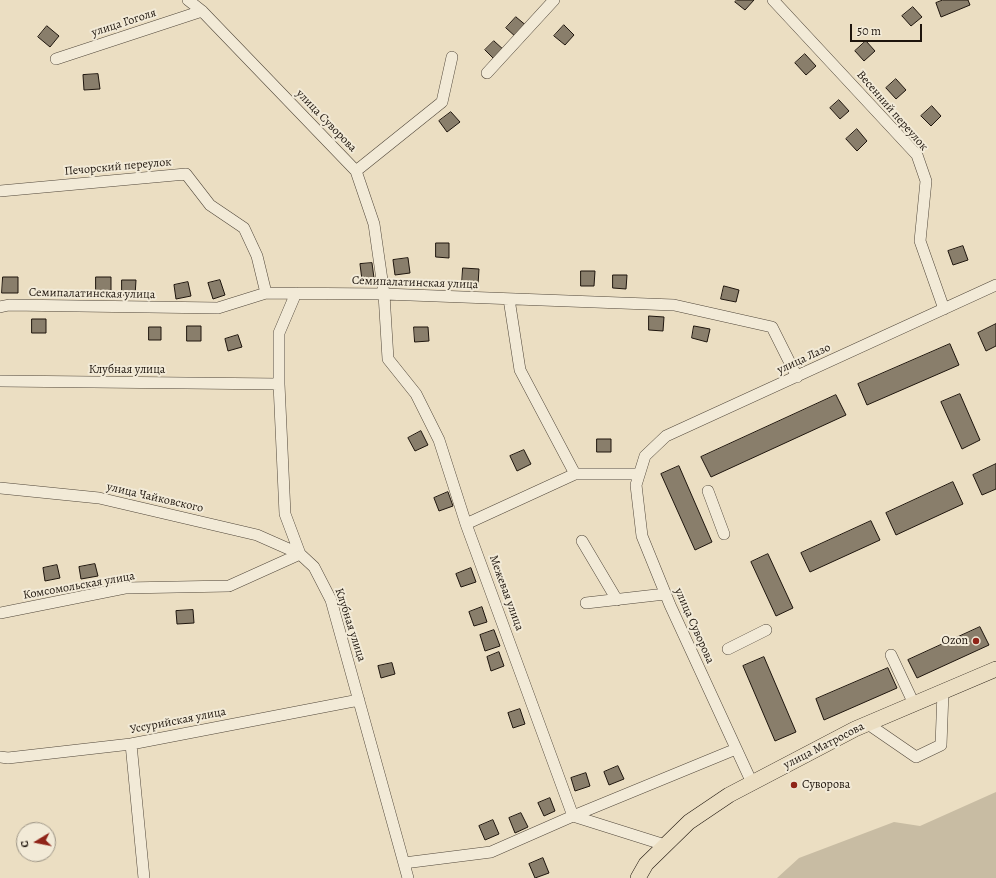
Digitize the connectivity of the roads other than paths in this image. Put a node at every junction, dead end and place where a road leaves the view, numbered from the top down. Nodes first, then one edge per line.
1 (188, 0) edge
2 (554, 0) edge
3 (773, 0) edge
4 (202, 11) junction
5 (452, 57) dead end
6 (56, 59) dead end
7 (487, 73) dead end
8 (356, 171) junction
9 (0, 191) edge
10 (996, 285) edge
11 (266, 293) junction
12 (296, 293) junction
13 (384, 294) junction
14 (508, 299) junction
15 (0, 307) edge
16 (944, 309) junction
17 (797, 377) junction
18 (0, 381) edge
19 (279, 384) junction
20 (575, 474) junction
21 (639, 474) junction
22 (0, 488) edge
23 (708, 491) dead end
24 (466, 524) junction
25 (724, 534) dead end
26 (582, 541) dead end
27 (300, 554) junction
28 (665, 594) junction
29 (617, 600) junction
30 (586, 603) dead end
31 (0, 613) edge
32 (766, 630) dead end
33 (728, 649) dead end
34 (891, 655) dead end
35 (996, 669) edge
36 (943, 692) junction
37 (359, 700) junction
38 (914, 704) junction
39 (868, 724) junction
40 (131, 744) junction
41 (736, 749) junction
42 (0, 757) edge
43 (752, 783) junction
44 (573, 816) junction
45 (665, 845) junction
46 (404, 863) junction
47 (144, 878) edge
48 (408, 878) edge
49 (638, 878) edge

1 - 4 street, улица Суворова
2 - 7 street
3 - 16 street, Весенний переулок
4 - 6 street, улица Гоголя
4 - 8 street, улица Суворова
5 - 8 street
8 - 13 street, улица Суворова
9 - 11 street, Печорский переулок
10 - 16 street, улица Лазо
11 - 12 street, Семипалатинская улица
11 - 15 street, Семипалатинская улица
12 - 13 street, Семипалатинская улица
12 - 19 street, Клубная улица
13 - 14 street, Семипалатинская улица
13 - 24 street, Межевая улица
14 - 17 street, Семипалатинская улица
14 - 20 street
16 - 17 street, улица Лазо
17 - 21 street, улица Лазо
18 - 19 street, Клубная улица
19 - 27 street, Клубная улица
20 - 21 street
20 - 24 street
21 - 28 street, улица Суворова
22 - 27 street, улица Чайковского
23 - 25 street
24 - 44 street, Межевая улица
26 - 29 street
27 - 31 street, Комсомольская улица
27 - 37 street, Клубная улица
28 - 29 street
28 - 41 street, улица Суворова
29 - 30 street
32 - 33 street
34 - 38 street
35 - 36 main road, улица Матросова
36 - 38 main road, улица Матросова
36 - 39 street
37 - 40 street, Уссурийская улица
37 - 46 street, Клубная улица
38 - 39 main road, улица Матросова
39 - 43 main road, улица Матросова
40 - 42 street, Уссурийская улица
40 - 47 street
41 - 43 street, улица Суворова
41 - 44 street
43 - 45 main road, улица Матросова
44 - 45 street
44 - 46 street
45 - 49 main road, улица Матросова
46 - 48 street, Клубная улица

